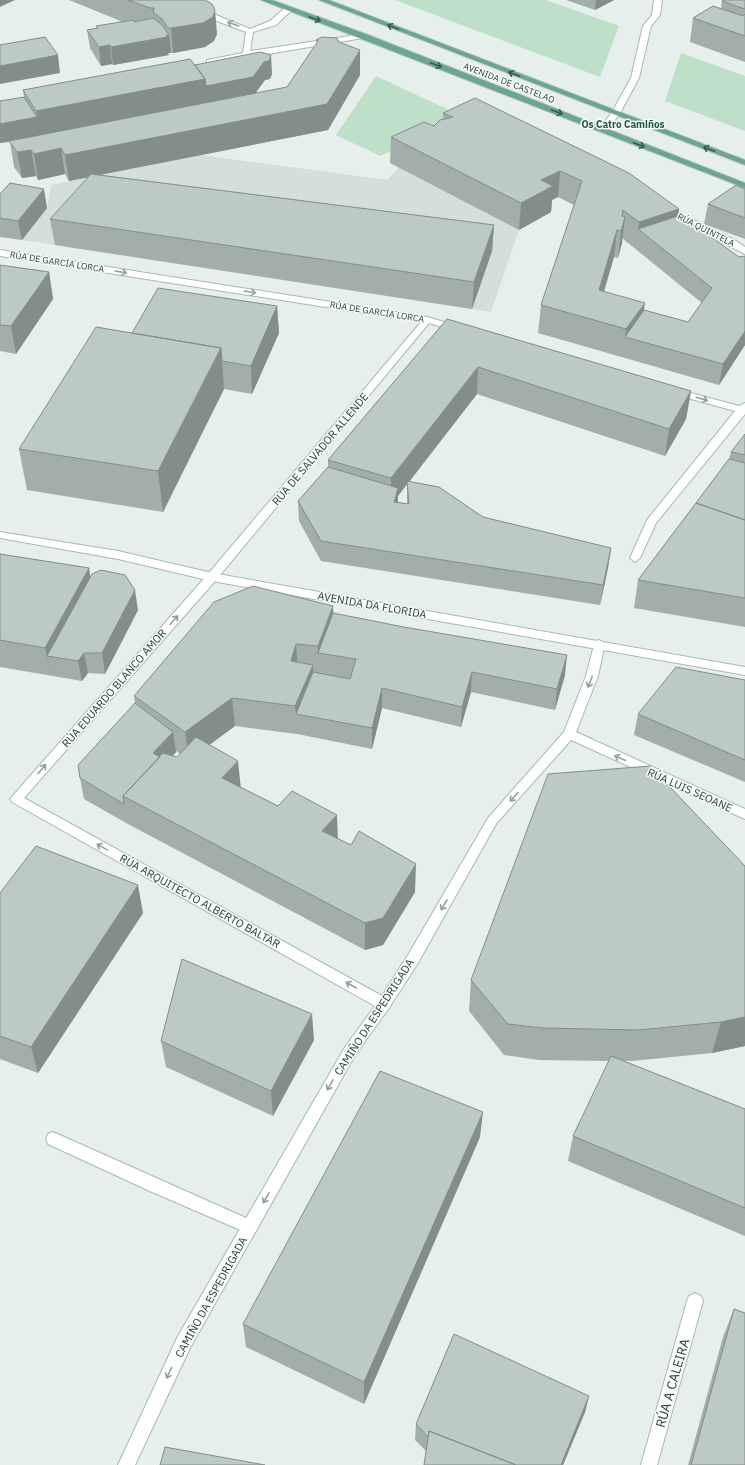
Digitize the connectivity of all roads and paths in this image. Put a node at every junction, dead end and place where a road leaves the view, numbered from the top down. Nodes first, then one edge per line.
1 (265, 0) edge
2 (323, 0) edge
3 (658, 0) edge
4 (289, 9) junction
5 (195, 10) edge
6 (250, 31) junction
7 (363, 36) junction
8 (246, 54) junction
9 (198, 65) edge
10 (616, 113) junction
11 (603, 130) junction
12 (745, 163) edge
13 (745, 186) edge
14 (666, 210) edge
15 (745, 251) edge
16 (0, 253) edge
17 (428, 320) junction
18 (465, 331) edge
19 (666, 389) edge
20 (744, 409) edge
21 (0, 535) edge
22 (635, 558) dead end
23 (212, 577) junction
24 (600, 644) junction
25 (745, 671) edge
26 (569, 734) junction
27 (16, 799) joint
28 (745, 814) edge
29 (384, 1004) junction
30 (53, 1139) dead end
31 (250, 1226) junction
32 (695, 1301) dead end
33 (126, 1465) edge
34 (649, 1465) edge

1 - 4 main road, AVENIDA DE CASTELAO
10 -> 2 main road, AVENIDA DE CASTELAO
3 - 10 street
4 - 6 street
4 -> 7 main road, AVENIDA DE CASTELAO
6 -> 5 street
6 - 8 street
7 - 8 street
7 -> 11 main road, AVENIDA DE CASTELAO
8 - 9 street
10 - 11 street
12 -> 10 main road, AVENIDA DE CASTELAO
11 -> 13 main road, AVENIDA DE CASTELAO
14 - 15 street, RÚA QUINTELA
16 -> 17 street, RÚA DE GARCÍA LORCA
17 - 18 street, RÚA DE GARCÍA LORCA
17 - 23 street, RÚA DE SALVADOR ALLENDE
19 -> 20 street
20 - 22 street
21 - 23 street, AVENIDA DA FLORIDA
23 - 24 street, AVENIDA DA FLORIDA
27 -> 23 street, RÚA EDUARDO BLANCO AMOR
24 - 25 street, AVENIDA DA FLORIDA
24 -> 26 street, CAMIÑO DA ESPEDRIGADA
28 -> 26 street, RÚA LUIS SEOANE
26 -> 29 street, CAMIÑO DA ESPEDRIGADA
29 -> 27 street, RÚA ARQUITECTO ALBERTO BALTAR
29 -> 31 street, CAMIÑO DA ESPEDRIGADA
30 - 31 street
31 -> 33 street, CAMIÑO DA ESPEDRIGADA
32 - 34 street, RÚA A CALEIRA

